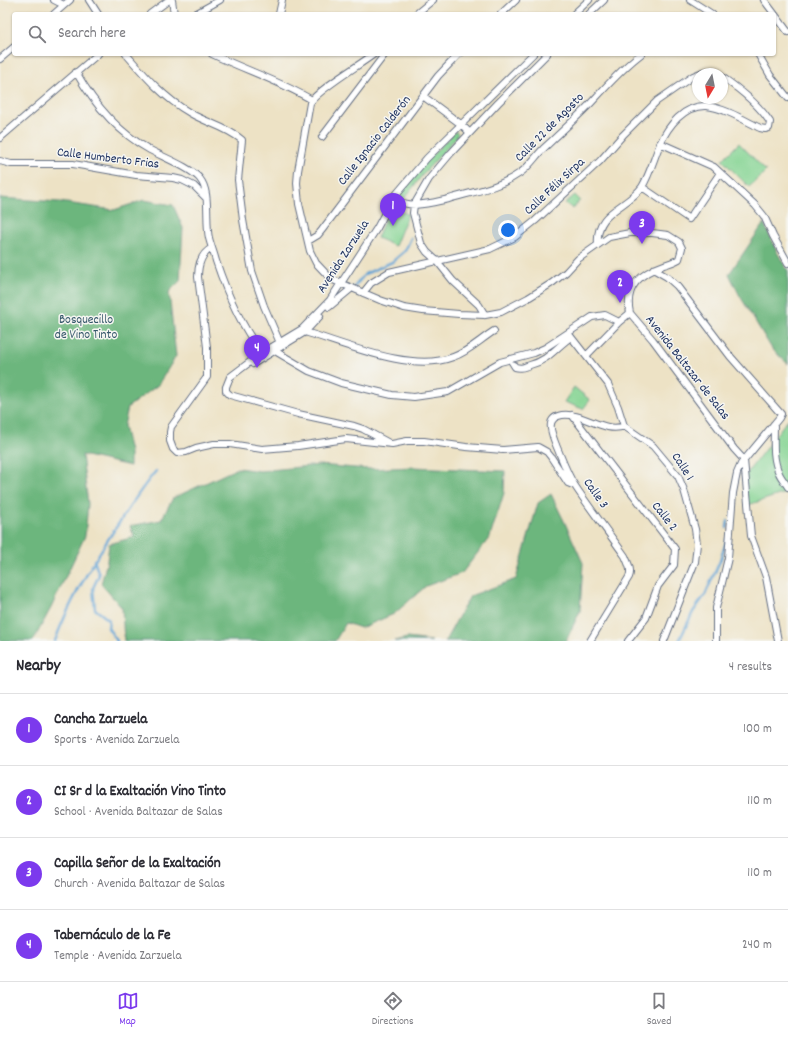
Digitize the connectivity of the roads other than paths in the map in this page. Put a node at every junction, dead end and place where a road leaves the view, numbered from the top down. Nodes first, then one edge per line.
1 (54, 0) edge
2 (70, 0) edge
3 (89, 0) edge
4 (171, 0) edge
5 (220, 0) edge
6 (282, 0) edge
7 (433, 0) edge
8 (516, 0) edge
9 (589, 0) edge
10 (604, 0) edge
11 (690, 0) edge
12 (764, 0) edge
13 (64, 5) junction
14 (56, 12) edge
15 (97, 12) edge
16 (153, 12) edge
17 (174, 12) edge
18 (199, 12) edge
19 (279, 12) edge
20 (418, 12) edge
21 (503, 12) edge
22 (576, 12) edge
23 (591, 12) edge
24 (709, 12) edge
25 (773, 12) edge
26 (776, 16) edge
27 (788, 32) edge
28 (12, 49) edge
29 (96, 56) edge
30 (128, 56) edge
31 (216, 56) edge
32 (371, 56) edge
33 (383, 56) edge
34 (457, 56) edge
35 (531, 56) edge
36 (545, 56) edge
37 (639, 56) edge
38 (759, 56) edge
39 (0, 59) edge
40 (76, 72) junction
41 (692, 77) edge
42 (728, 81) edge
43 (424, 96) junction
44 (788, 98) edge
45 (312, 100) junction
46 (462, 125) junction
47 (469, 132) junction
48 (322, 137) dead end
49 (0, 138) edge
50 (660, 143) junction
51 (0, 161) edge
52 (720, 173) junction
53 (642, 187) junction
54 (206, 198) junction
55 (393, 198) junction
56 (414, 205) junction
57 (308, 241) junction
58 (598, 244) junction
59 (212, 248) junction
60 (437, 261) junction
61 (788, 263) edge
62 (653, 269) junction
63 (341, 283) junction
64 (352, 288) junction
65 (363, 293) junction
66 (630, 314) junction
67 (485, 315) junction
68 (619, 322) junction
69 (303, 330) junction
70 (494, 331) dead end
71 (570, 335) junction
72 (280, 343) junction
73 (273, 349) junction
74 (262, 353) junction
75 (586, 356) junction
76 (510, 359) junction
77 (227, 390) junction
78 (571, 415) junction
79 (774, 424) junction
80 (624, 426) junction
81 (392, 444) junction
82 (744, 460) junction
83 (575, 486) junction
84 (788, 487) edge
85 (590, 641) edge
86 (628, 641) edge
87 (664, 641) edge
88 (716, 641) edge
89 (778, 641) edge

1 - 13 street
2 - 13 street
3 - 15 street
4 - 16 street
4 - 17 street
5 - 18 street
6 - 19 street
7 - 20 street
8 - 21 street
9 - 22 street
10 - 23 street
11 - 24 street
12 - 25 street
13 - 14 street
26 - 27 street
28 - 39 street
29 - 40 street
30 - 72 street
31 - 45 street
32 - 45 street
33 - 48 street
34 - 43 street, Calle Ignacio Calderón
35 - 46 street, Avenida Zarzuela
36 - 47 street
37 - 56 street, Calle 22 de Agosto
38 - 44 street
40 - 49 street
40 - 54 street
41 - 60 street, Calle Félix Sirpa
42 - 50 street
43 - 46 street
43 - 57 street, Calle Ignacio Calderón
45 - 57 street, Avenida Baltazar de Salas
46 - 47 street
46 - 55 street, Avenida Zarzuela
47 - 56 street
50 - 52 street
50 - 53 street
51 - 54 street, Calle Humberto Frias
52 - 53 street
52 - 61 street
53 - 58 street
54 - 59 street
55 - 56 street
55 - 63 street, Avenida Zarzuela
56 - 60 street
57 - 63 street, Avenida Baltazar de Salas
58 - 62 street, Avenida Baltazar de Salas
58 - 67 street, Avenida Baltazar de Salas
59 - 74 street
59 - 81 street
60 - 65 street, Calle Félix Sirpa
60 - 67 street
62 - 66 street, Avenida Baltazar de Salas
62 - 79 street
63 - 64 street, Avenida Baltazar de Salas
63 - 69 street, Avenida Zarzuela
64 - 65 street, Avenida Baltazar de Salas
64 - 69 street
65 - 67 street, Avenida Baltazar de Salas
66 - 68 street
66 - 82 street, Avenida Baltazar de Salas
68 - 71 street
68 - 75 street
69 - 70 street
69 - 72 street, Avenida Zarzuela
69 - 73 street
71 - 75 street
71 - 76 street
71 - 76 street
72 - 73 street, Avenida Zarzuela
73 - 74 street, Avenida Zarzuela
73 - 76 street
73 - 77 street
74 - 77 street, Avenida Zarzuela
75 - 80 street
77 - 81 street
78 - 80 street
78 - 83 street, Calle 3
78 - 86 street, Calle 2
79 - 82 street
79 - 84 street
80 - 87 street, Calle 1
81 - 83 street
82 - 88 street
82 - 89 street
83 - 85 street, Calle 3

